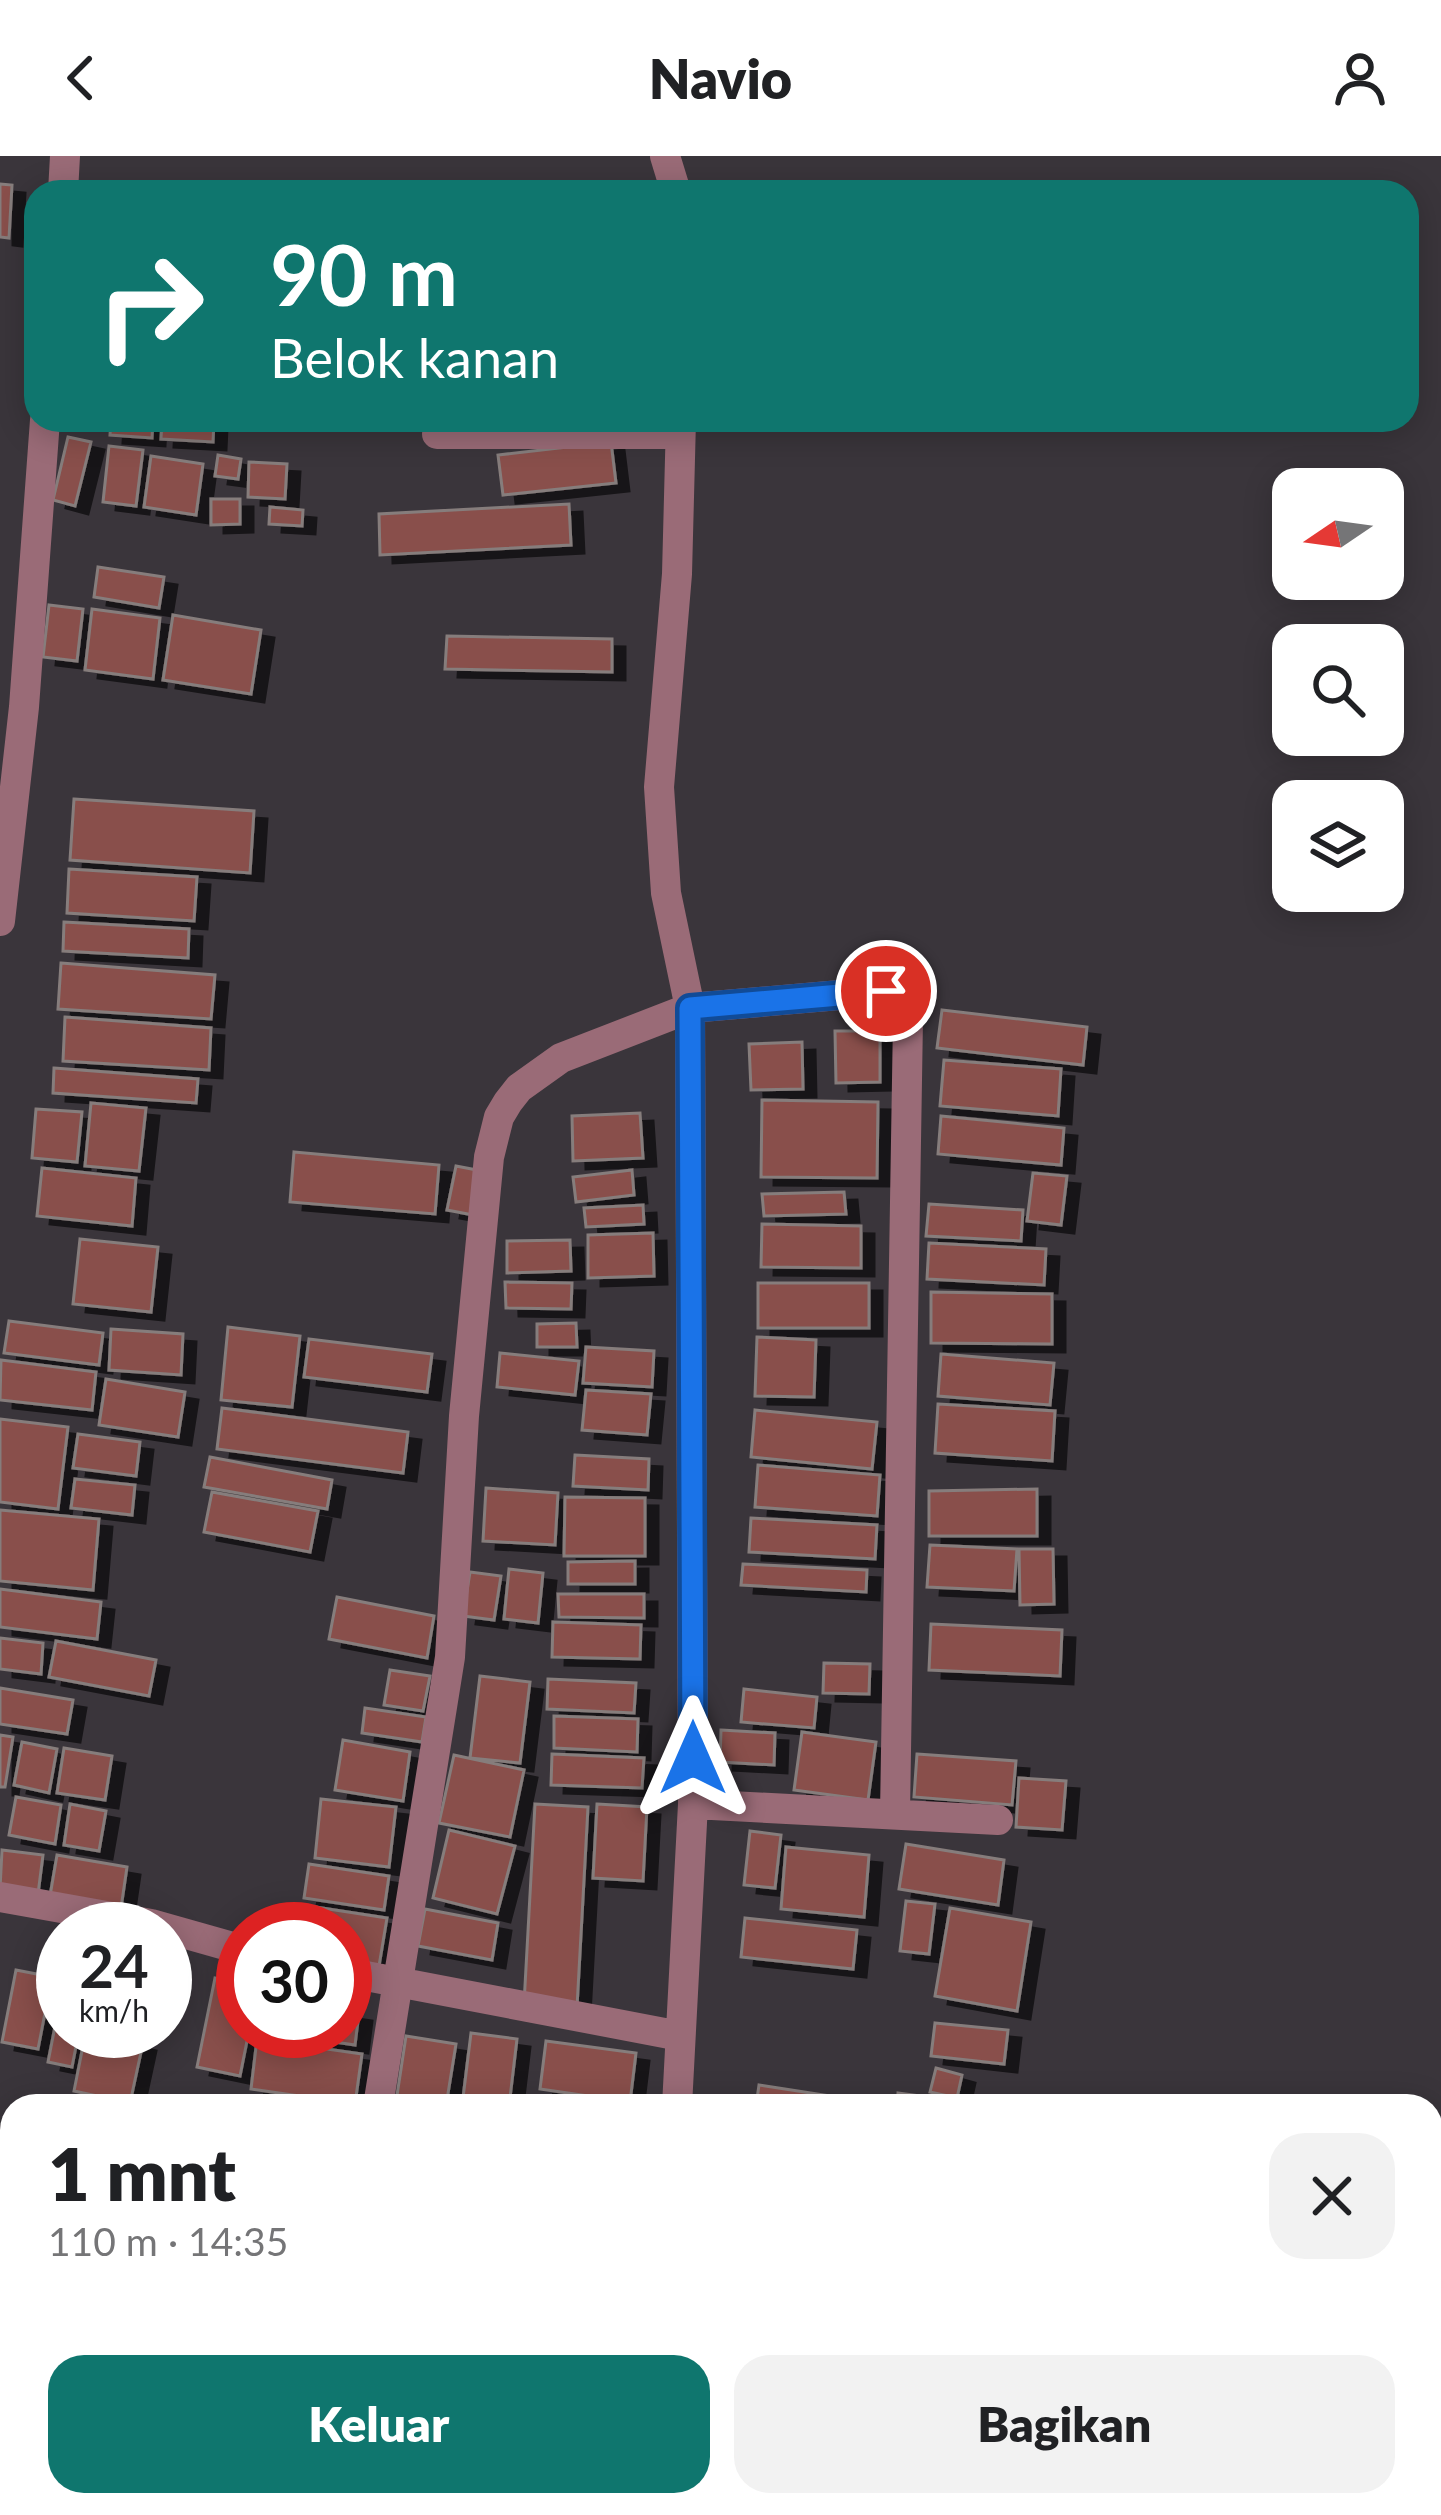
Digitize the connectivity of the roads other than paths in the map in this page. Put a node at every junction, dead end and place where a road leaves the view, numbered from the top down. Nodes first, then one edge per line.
1 (44, 432) edge
2 (506, 432) edge
3 (680, 432) edge
4 (437, 434) dead end
5 (12, 704) edge
6 (0, 921) edge
7 (690, 1008) junction
8 (693, 1804) junction
9 (895, 1814) junction
10 (998, 1820) dead end
11 (0, 1897) edge
12 (216, 1942) edge
13 (372, 1978) edge
14 (396, 1983) junction
15 (680, 2036) junction
16 (380, 2094) edge
17 (678, 2094) edge

1 - 5 street
2 - 4 street
3 - 7 street
5 - 6 street
7 - 8 street
7 - 9 street
7 - 14 street
8 - 9 street
8 - 15 street
9 - 10 street
11 - 12 street
13 - 14 street
14 - 15 street
14 - 16 street
15 - 17 street

